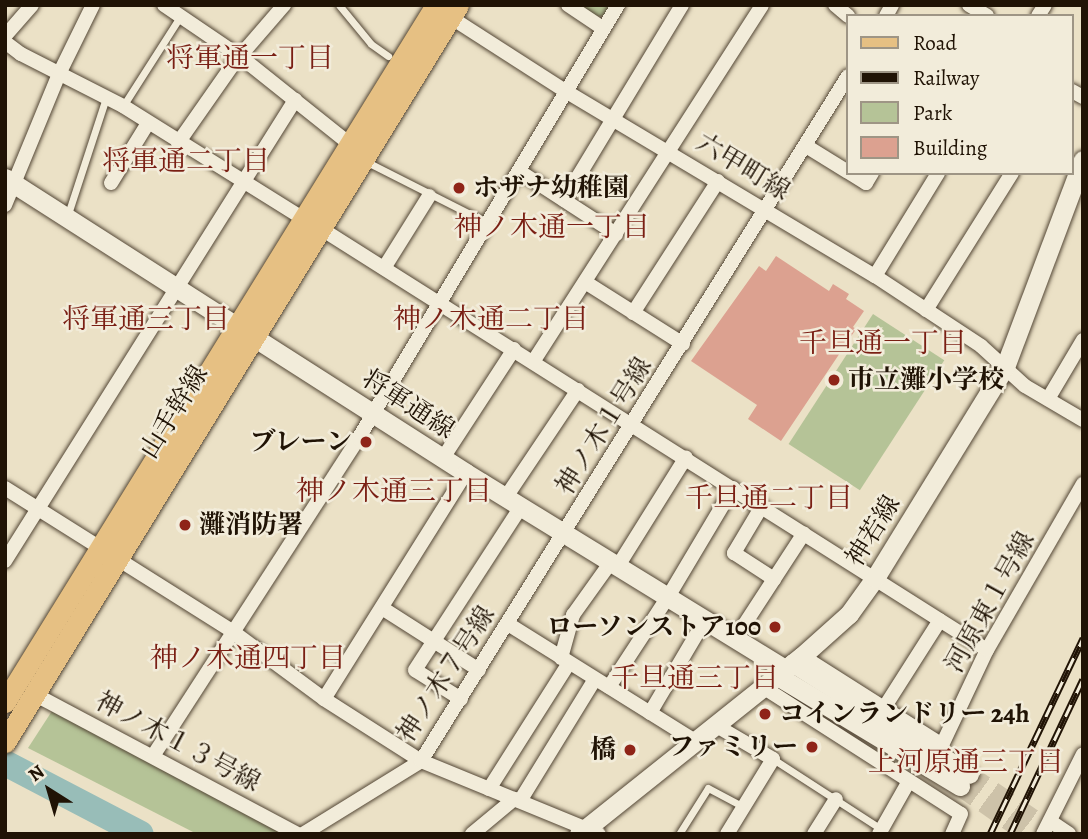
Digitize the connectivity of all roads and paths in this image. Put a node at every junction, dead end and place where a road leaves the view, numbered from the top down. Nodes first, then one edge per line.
1 (32, 5) edge
2 (93, 5) edge
3 (164, 5) edge
4 (284, 5) edge
5 (339, 5) edge
6 (568, 5) edge
7 (618, 5) edge
8 (682, 5) edge
9 (762, 5) edge
10 (448, 9) edge
11 (180, 17) junction
12 (604, 29) junction
13 (5, 36) edge
14 (5, 42) edge
15 (388, 57) dead end
16 (242, 58) junction
17 (59, 74) junction
18 (846, 79) edge
19 (567, 92) junction
20 (106, 97) junction
21 (295, 100) junction
22 (123, 106) junction
23 (614, 119) junction
24 (148, 123) junction
25 (178, 143) junction
26 (806, 146) junction
27 (670, 152) junction
28 (358, 153) junction
29 (1079, 165) edge
30 (519, 171) junction
31 (846, 171) edge
32 (852, 175) edge
33 (871, 175) edge
34 (936, 175) edge
35 (1011, 175) edge
36 (10, 181) edge
37 (718, 181) junction
38 (243, 182) junction
39 (111, 183) dead end
40 (429, 196) junction
41 (564, 200) junction
42 (5, 205) edge
43 (767, 210) junction
44 (67, 217) junction
45 (312, 223) junction
46 (488, 223) junction
47 (616, 234) junction
48 (384, 268) junction
49 (875, 276) junction
50 (585, 282) junction
51 (178, 288) junction
52 (440, 302) junction
53 (926, 310) junction
54 (633, 313) junction
55 (246, 332) junction
56 (1083, 340) edge
57 (683, 344) junction
58 (514, 349) junction
59 (533, 362) junction
60 (1005, 367) junction
61 (578, 390) junction
62 (1048, 399) junction
63 (372, 411) junction
64 (1083, 420) edge
65 (634, 424) junction
66 (685, 457) junction
67 (443, 458) junction
68 (467, 473) junction
69 (1083, 484) edge
70 (5, 488) edge
71 (733, 488) junction
72 (514, 502) junction
73 (762, 506) junction
74 (39, 509) junction
75 (804, 533) junction
76 (565, 534) junction
77 (108, 554) junction
78 (5, 561) edge
79 (614, 564) junction
80 (875, 578) junction
81 (774, 579) junction
82 (668, 597) junction
83 (382, 608) junction
84 (705, 620) junction
85 (940, 620) junction
86 (508, 624) junction
87 (232, 631) junction
88 (735, 639) junction
89 (433, 641) junction
90 (987, 650) junction
91 (565, 660) junction
92 (479, 670) junction
93 (784, 670) junction
94 (595, 679) junction
95 (608, 687) junction
96 (36, 695) junction
97 (6, 699) edge
98 (324, 699) junction
99 (461, 699) junction
100 (884, 708) junction
101 (650, 713) junction
102 (715, 725) junction
103 (7, 739) edge
104 (695, 741) junction
105 (1083, 754) edge
106 (153, 756) junction
107 (773, 759) junction
108 (421, 761) junction
109 (1079, 774) edge
110 (965, 780) tunnel mouth
111 (909, 781) junction
112 (489, 789) junction
113 (836, 799) junction
114 (517, 800) junction
115 (743, 807) junction
116 (1046, 827) edge
117 (880, 831) edge
118 (588, 832) edge
119 (297, 834) edge
120 (303, 834) edge
121 (472, 834) edge
122 (679, 834) edge
123 (727, 834) edge
124 (814, 834) edge
125 (952, 834) edge
126 (1069, 834) edge

1 - 13 street
2 - 17 street
3 - 11 street
4 - 16 street
5 - 15 lane
6 - 12 street
7 - 12 street
8 - 23 street
9 - 27 street
10 - 19 street, 六甲町線
10 - 28 main road, 山手幹線
11 - 16 street
11 - 22 lane
12 - 19 street
14 - 17 street
16 - 21 street
16 - 25 street
17 - 20 street
17 - 36 street
18 - 26 street, 神ノ木１号線
19 - 23 street, 六甲町線
19 - 30 street
20 - 22 street
20 - 44 lane
21 - 28 street
21 - 38 street
22 - 24 street
23 - 27 street, 六甲町線
23 - 41 street
24 - 25 street
24 - 39 street
25 - 38 street
26 - 31 street
26 - 43 street, 神ノ木１号線
27 - 37 street, 六甲町線
27 - 47 street
28 - 40 lane
28 - 45 main road, 山手幹線
29 - 60 street, 神若線
30 - 41 street
30 - 46 street
32 - 33 street
34 - 49 street
35 - 53 street
36 - 42 street
36 - 44 street, 将軍通線
37 - 43 street, 六甲町線
37 - 54 street
38 - 45 street
38 - 51 street
40 - 46 lane
40 - 48 street
41 - 47 street
43 - 49 street, 六甲町線
43 - 57 street, 神ノ木１号線
44 - 51 street, 将軍通線
45 - 48 street
45 - 55 main road, 山手幹線
46 - 52 street
47 - 50 street
48 - 52 street
49 - 53 street, 六甲町線
50 - 54 street
50 - 59 street
51 - 55 street, 将軍通線
51 - 74 street
52 - 58 street
52 - 63 street
53 - 60 street, 六甲町線
54 - 57 street
55 - 63 street, 将軍通線
55 - 77 main road, 山手幹線
56 - 62 street
57 - 65 street, 神ノ木１号線
58 - 59 street
58 - 67 street
59 - 61 street
60 - 62 street, 六甲町線
60 - 80 street, 神若線
61 - 65 street
61 - 72 street
62 - 64 street, 六甲町線
63 - 67 street, 将軍通線
63 - 87 street
65 - 66 street
65 - 76 street, 神ノ木１号線
66 - 71 street
66 - 79 street
67 - 68 street, 将軍通線
68 - 72 street, 将軍通線
68 - 83 street
69 - 90 street, 河原東１号線
70 - 74 street
71 - 73 street
71 - 82 street
72 - 76 street, 将軍通線
72 - 89 street
73 - 75 street
73 - 81 street
74 - 77 street
74 - 78 street
75 - 80 street
75 - 81 street
76 - 79 street, 将軍通線
76 - 86 street, 神ノ木７号線
77 - 87 street
77 - 96 main road, 山手幹線
77 - 97 main road, 山手幹線
79 - 82 street, 将軍通線
79 - 91 street
80 - 85 street
80 - 93 street, 神若線
81 - 88 street
82 - 84 street, 将軍通線
82 - 95 street
83 - 89 street
83 - 98 street
84 - 88 street, 将軍通線
84 - 101 street
85 - 90 street
85 - 100 street
86 - 91 street
86 - 92 street, 神ノ木７号線
87 - 98 street
87 - 106 street
88 - 93 street, 将軍通線
89 - 92 street
89 - 99 street
90 - 100 street, 河原東１号線
91 - 94 street
91 - 112 street
92 - 99 street, 神ノ木７号線
93 - 100 street
93 - 102 street, 神若線
93 - 110 street, 将軍通線
93 - 111 street
94 - 95 street
94 - 114 street
95 - 101 street
96 - 103 main road, 山手幹線
96 - 106 street, 神ノ木１３号線
98 - 108 street
99 - 108 street, 神ノ木７号線
101 - 104 street
102 - 104 street, 神若線
102 - 107 street
104 - 118 street, 神若線
105 - 109 street
106 - 119 street, 神ノ木１３号線
107 - 113 lane
107 - 115 street
108 - 112 street
108 - 120 street, 神ノ木７号線
109 - 116 street
111 - 117 street
111 - 125 street
112 - 114 street
113 - 117 lane
113 - 124 street
114 - 118 street
114 - 121 street
115 - 122 lane
115 - 123 street
116 - 126 street

